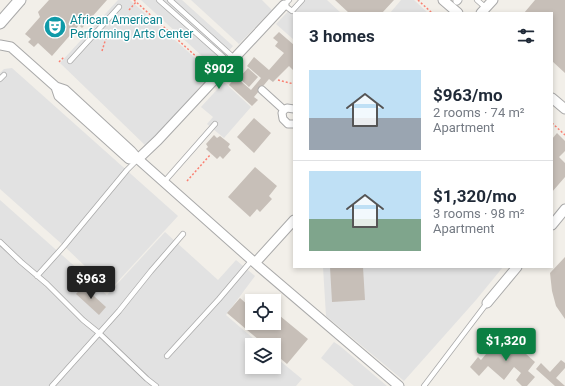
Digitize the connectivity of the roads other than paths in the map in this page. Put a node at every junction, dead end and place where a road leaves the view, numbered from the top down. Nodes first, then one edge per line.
1 (20, 0) edge
2 (159, 0) edge
3 (170, 0) edge
4 (302, 0) edge
5 (444, 0) edge
6 (477, 0) edge
7 (493, 0) edge
8 (287, 2) edge
9 (119, 7) dead end
10 (484, 10) edge
11 (457, 12) edge
12 (1, 18) edge
13 (0, 45) edge
14 (70, 61) dead end
15 (232, 61) junction
16 (262, 90) dead end
17 (553, 99) edge
18 (293, 109) edge
19 (565, 109) edge
20 (284, 110) junction
21 (215, 124) dead end
22 (293, 124) edge
23 (138, 159) junction
24 (164, 182) junction
25 (565, 209) edge
26 (293, 221) edge
27 (553, 223) edge
28 (183, 234) dead end
29 (0, 242) edge
30 (254, 261) junction
31 (516, 268) edge
32 (38, 276) junction
33 (486, 303) joint
34 (99, 333) junction
35 (167, 356) dead end
36 (52, 386) edge
37 (156, 386) edge
38 (398, 386) edge
39 (424, 386) edge

1 - 12 street
2 - 15 lane
3 - 15 lane
4 - 8 lane
5 - 11 street
6 - 10 lane
7 - 10 street
8 - 15 street
9 - 14 lane
13 - 23 street
15 - 23 street
16 - 20 street
17 - 19 street
18 - 20 street
20 - 22 street
21 - 24 lane
23 - 24 street
23 - 32 lane
24 - 30 street
25 - 27 street
26 - 30 street
28 - 34 lane
29 - 32 lane
30 - 35 lane
30 - 38 street
31 - 33 street
32 - 34 lane
33 - 39 lane
34 - 36 lane
34 - 37 lane

